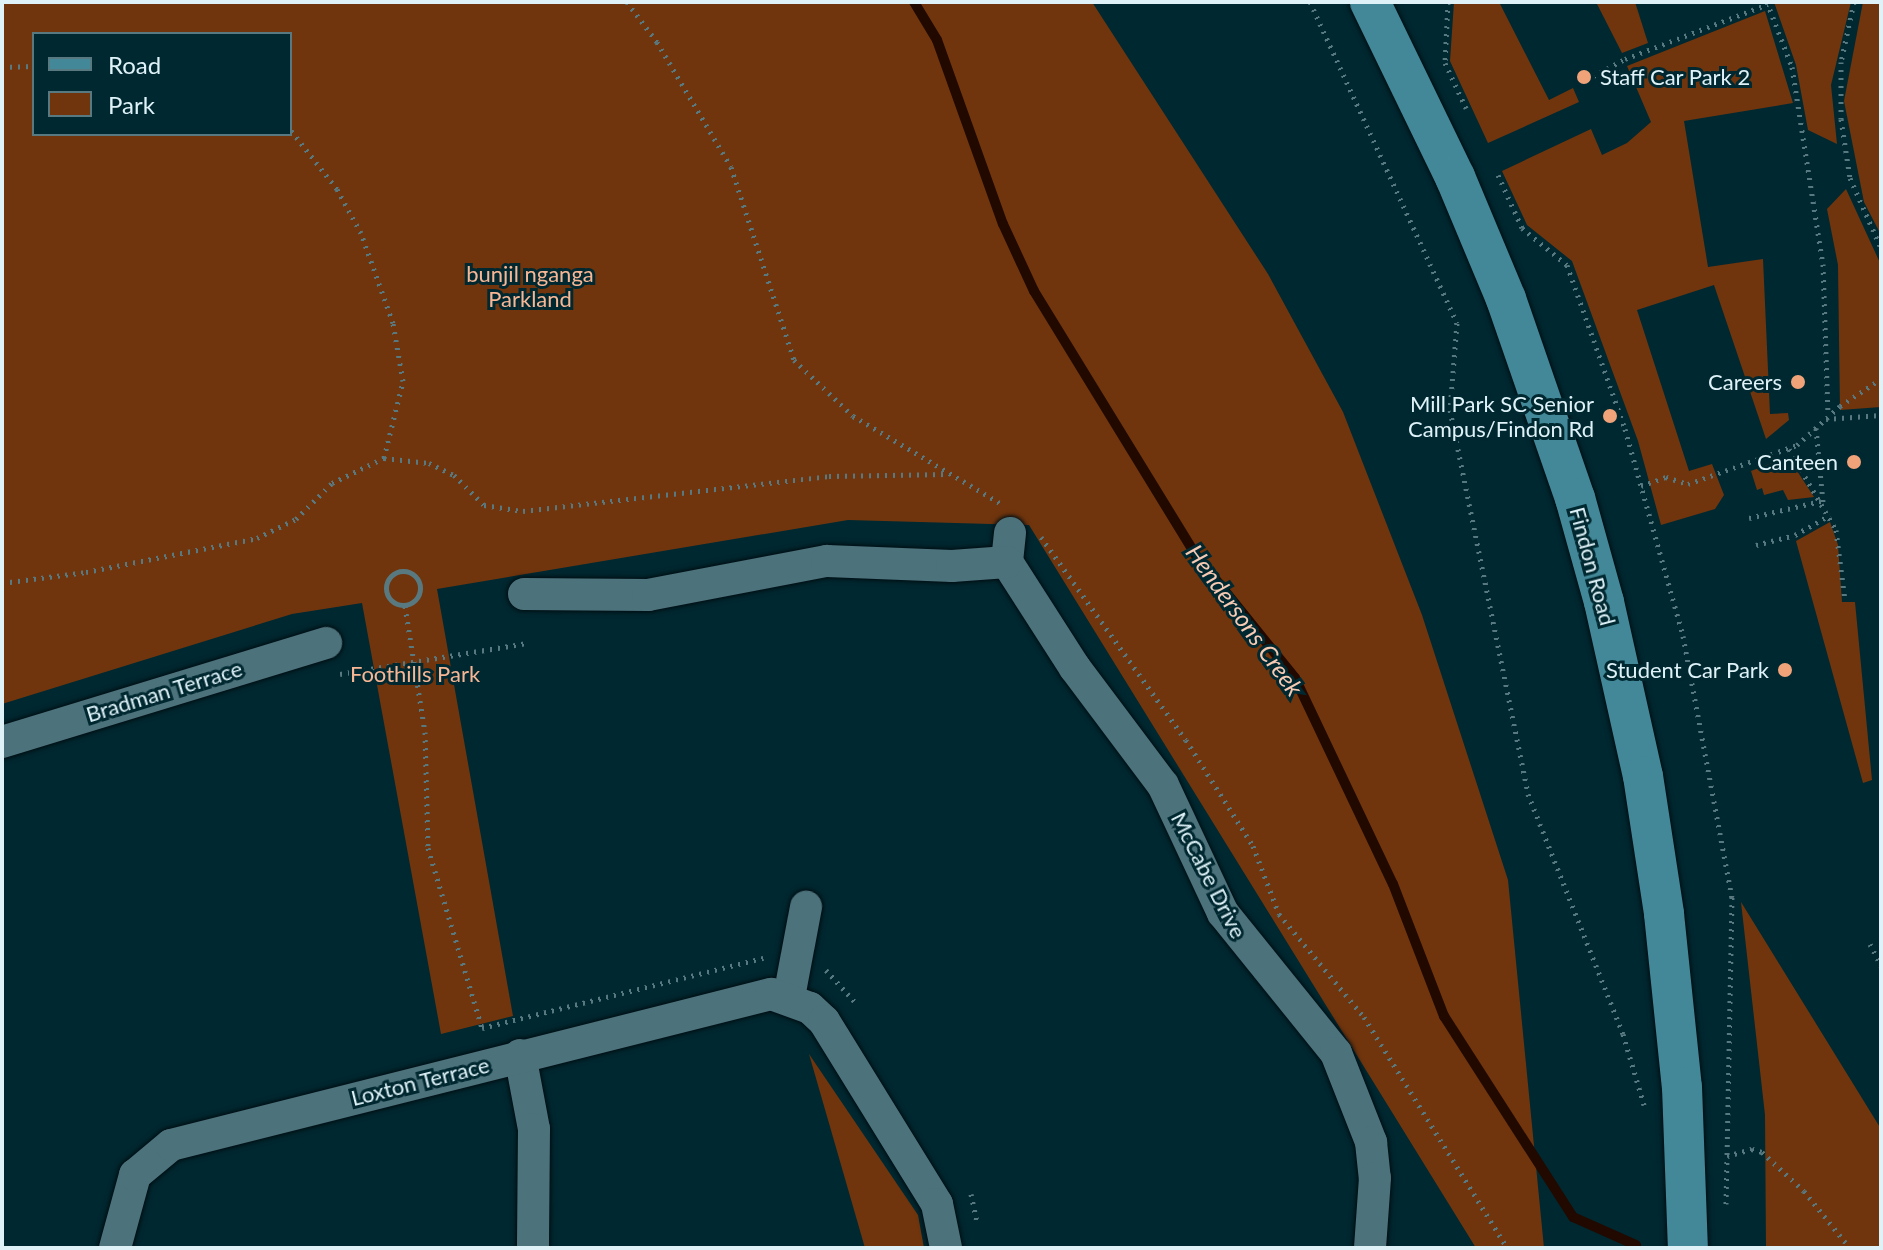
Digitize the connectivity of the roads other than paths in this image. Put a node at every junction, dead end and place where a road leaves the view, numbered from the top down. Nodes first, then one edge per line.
1 (1369, 6) edge
2 (524, 594) dead end
3 (326, 643) dead end
4 (2, 742) edge
5 (806, 907) dead end
6 (789, 997) junction
7 (520, 1055) junction
8 (115, 1248) edge
9 (533, 1248) edge
10 (946, 1248) edge
11 (1370, 1248) edge
12 (1688, 1248) edge

1 - 12 main road, Findon Road
2 - 11 street, McCabe Drive
3 - 4 street, Bradman Terrace
5 - 6 street
6 - 7 street, Loxton Terrace
6 - 10 street
7 - 8 street, Loxton Terrace
7 - 9 street

